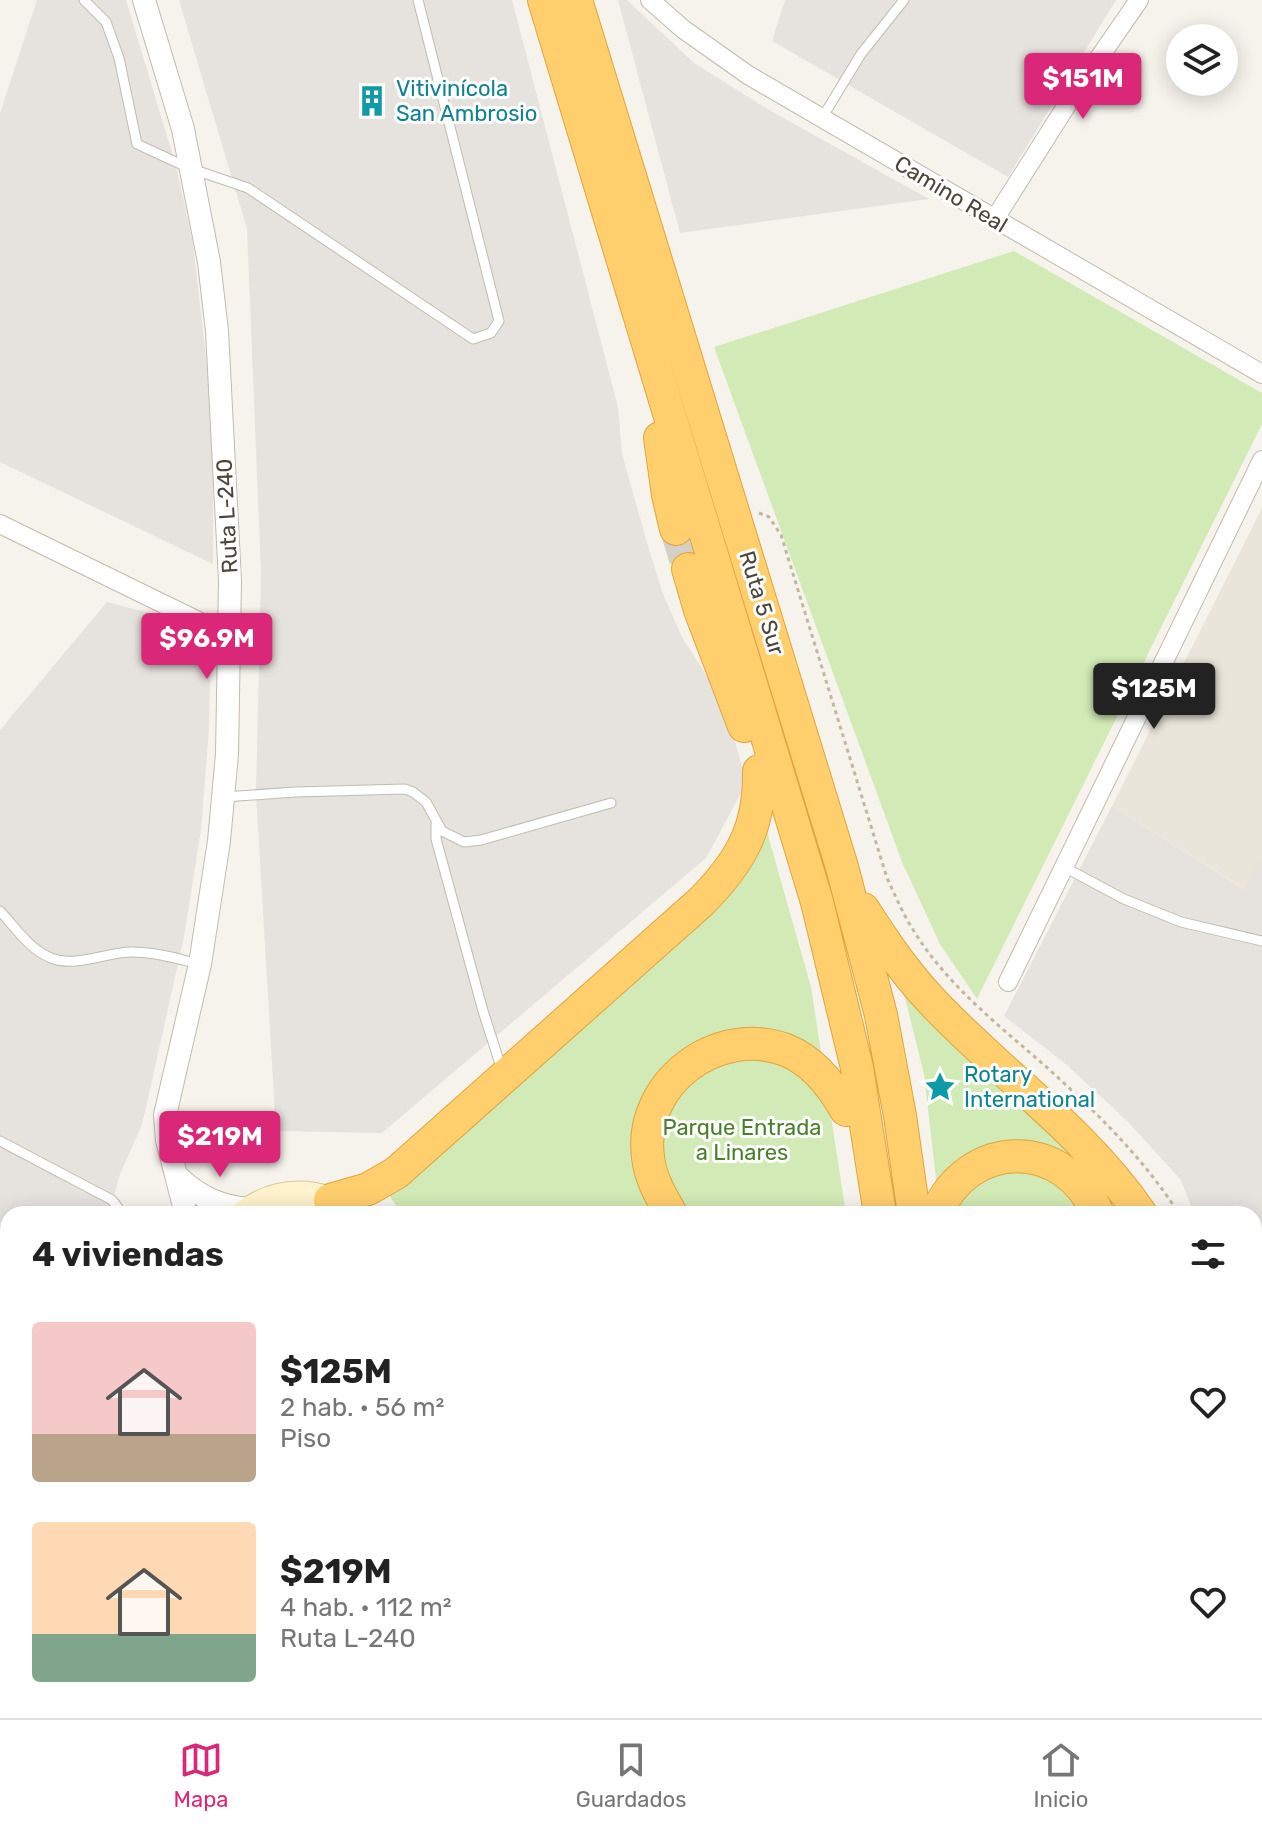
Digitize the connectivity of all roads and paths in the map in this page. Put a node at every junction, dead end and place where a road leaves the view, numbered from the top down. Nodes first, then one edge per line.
1 (84, 0) edge
2 (144, 0) edge
3 (418, 0) edge
4 (544, 0) edge
5 (576, 0) edge
6 (650, 0) edge
7 (904, 0) edge
8 (1139, 0) edge
9 (822, 118) junction
10 (189, 168) junction
11 (994, 220) junction
12 (1262, 374) edge
13 (659, 387) junction
14 (1262, 460) edge
15 (735, 515) junction
16 (0, 524) edge
17 (676, 529) tunnel mouth
18 (688, 569) tunnel mouth
19 (231, 637) junction
20 (759, 771) junction
21 (224, 797) junction
22 (611, 803) dead end
23 (436, 824) junction
24 (842, 867) junction
25 (1064, 867) junction
26 (0, 911) edge
27 (1262, 941) edge
28 (200, 964) junction
29 (1008, 982) dead end
30 (504, 1077) junction
31 (846, 1110) junction
32 (0, 1141) edge
33 (178, 1177) junction
34 (117, 1206) edge
35 (184, 1206) edge
36 (229, 1206) edge
37 (258, 1206) edge
38 (339, 1206) edge
39 (343, 1206) edge
40 (667, 1206) edge
41 (860, 1206) edge
42 (879, 1206) edge
43 (913, 1206) edge
44 (940, 1206) edge
45 (1094, 1206) edge
46 (1136, 1206) edge
47 (1173, 1206) edge

1 - 10 lane
2 - 10 street, Ruta L-240
3 - 10 lane
4 - 13 highway, Ruta 5 Sur
5 - 15 highway, Ruta 5 Sur
6 - 9 street, Camino Real
7 - 9 lane
8 - 11 street
9 - 11 street, Camino Real
10 - 19 street, Ruta L-240
11 - 12 street, Camino Real
13 - 17 highway
13 - 42 highway, Ruta 5 Sur
14 - 25 street
15 - 24 highway, Ruta 5 Sur
15 - 47 path
16 - 19 street
18 - 20 highway
19 - 21 street, Ruta L-240
20 - 30 highway
20 - 31 highway
21 - 23 lane
21 - 28 street, Ruta L-240
22 - 23 lane
23 - 30 lane
24 - 43 highway, Ruta 5 Sur
24 - 46 highway
25 - 27 lane
25 - 29 street
26 - 28 lane
28 - 33 street, Ruta L-240
30 - 39 highway
31 - 40 highway
31 - 41 highway
32 - 34 lane
33 - 35 street, Ruta L-240
33 - 36 street
37 - 38 main road
44 - 45 highway

